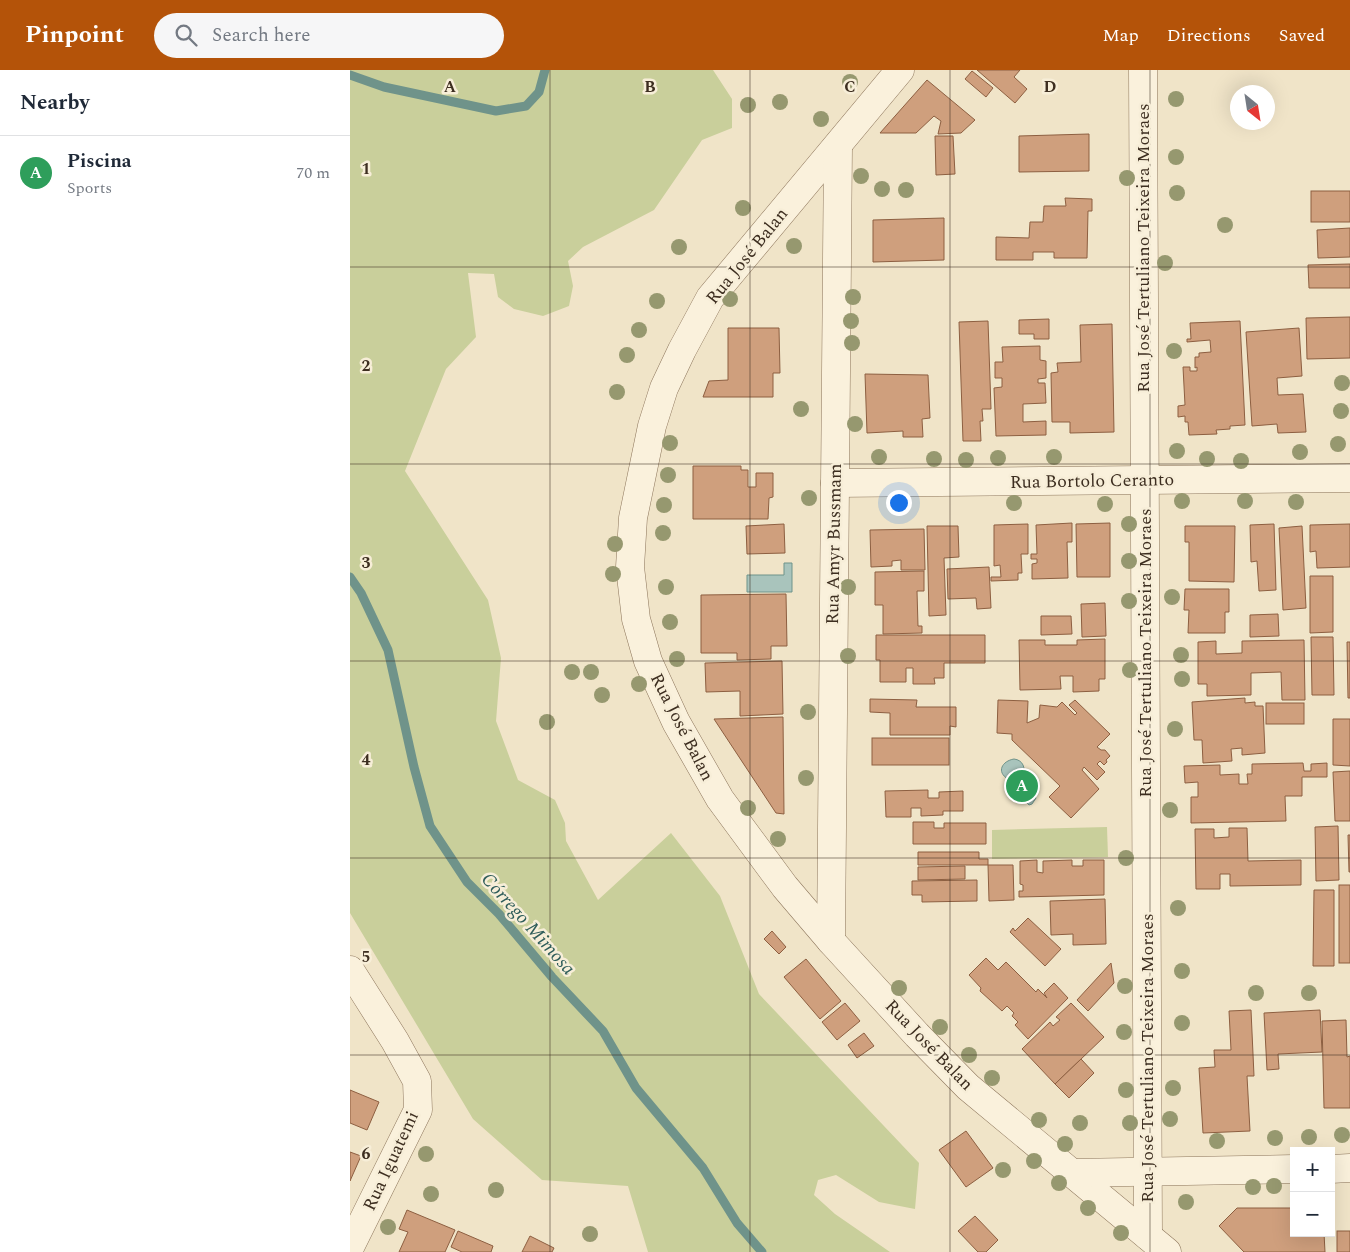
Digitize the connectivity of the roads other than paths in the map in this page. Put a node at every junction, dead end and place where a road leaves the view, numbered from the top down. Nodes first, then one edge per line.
1 (900, 70) edge
2 (1143, 70) edge
3 (838, 146) junction
4 (1350, 478) edge
5 (1144, 480) junction
6 (835, 484) junction
7 (831, 941) junction
8 (350, 970) edge
9 (1350, 1168) edge
10 (1290, 1169) edge
11 (1335, 1169) edge
12 (1147, 1170) junction
13 (1072, 1173) junction
14 (352, 1238) edge
15 (1157, 1244) edge

1 - 3 street, Rua José Balan
2 - 5 street, Rua José Tertuliano Teixeira Moraes
3 - 6 street, Rua Amyr Bussmam
3 - 7 street, Rua José Balan
4 - 5 street, Rua Bortolo Ceranto
5 - 6 street, Rua Bortolo Ceranto
5 - 12 street, Rua José Tertuliano Teixeira Moraes
6 - 7 street, Rua Amyr Bussmam
7 - 13 street, Rua José Balan
8 - 14 street, Rua Iguatemi
9 - 11 street
10 - 12 street
12 - 13 street
12 - 15 street, Rua José Tertuliano Teixeira Moraes
13 - 15 street, Rua José Balan

